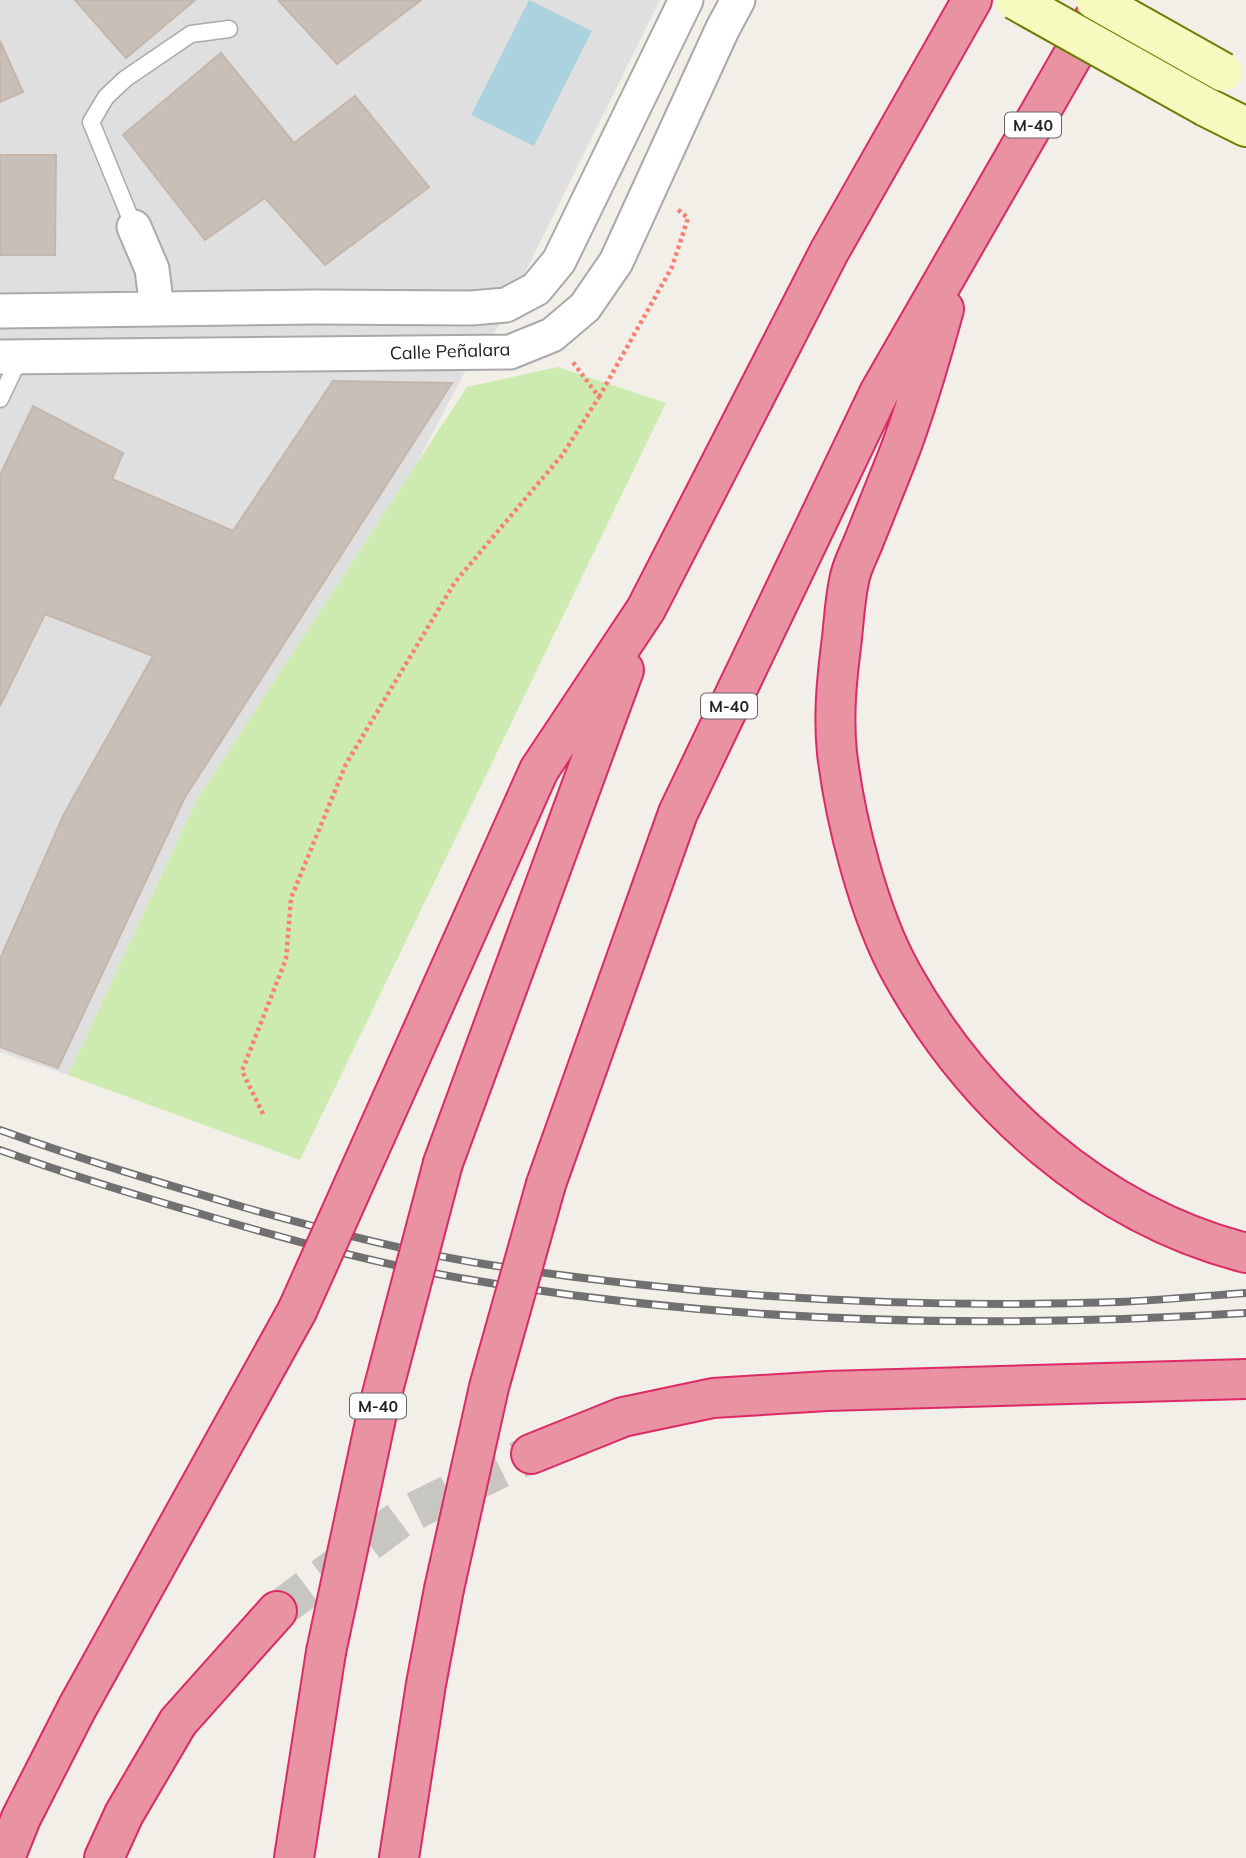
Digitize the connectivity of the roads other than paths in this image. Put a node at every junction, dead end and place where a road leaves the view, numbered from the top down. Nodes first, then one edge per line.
1 (686, 0) edge
2 (738, 0) edge
3 (972, 0) edge
4 (1015, 0) edge
5 (1095, 0) edge
6 (1105, 0) edge
7 (229, 29) dead end
8 (1234, 78) edge
9 (1246, 127) edge
10 (134, 227) joint
11 (961, 250) junction
12 (157, 309) junction
13 (0, 311) edge
14 (10, 357) edge
15 (0, 399) edge
16 (646, 609) junction
17 (1231, 1249) edge
18 (1246, 1379) edge
19 (531, 1454) tunnel mouth
20 (277, 1611) tunnel mouth
21 (5, 1858) edge
22 (104, 1858) edge
23 (294, 1858) edge
24 (400, 1858) edge

1 - 12 street
2 - 14 street, Calle Peñalara
3 - 16 highway, M-40
4 - 9 street, bridge
5 - 8 street, bridge
6 - 11 highway, M-40
7 - 10 lane
10 - 12 street
11 - 17 highway
11 - 24 highway, M-40, bridge
12 - 13 street
14 - 15 lane
16 - 21 highway, bridge
16 - 23 highway, M-40, bridge
18 - 19 highway
20 - 22 highway

